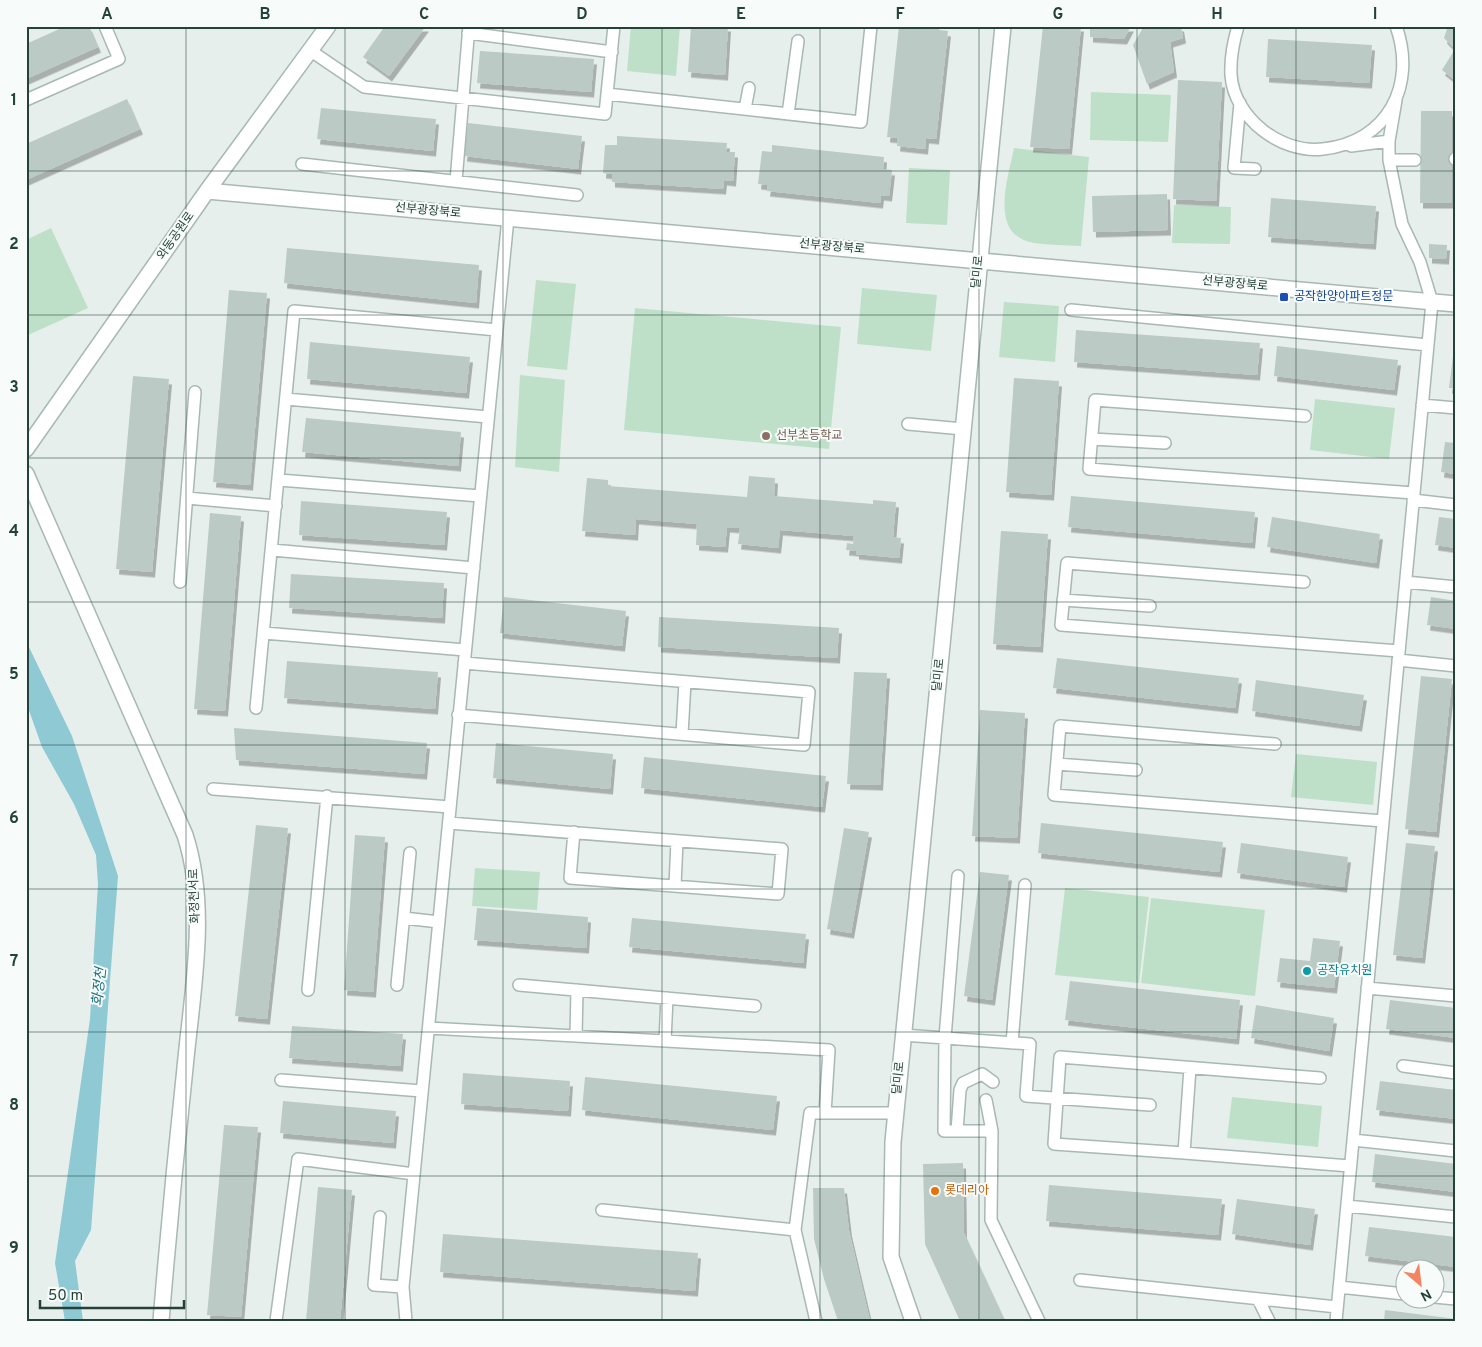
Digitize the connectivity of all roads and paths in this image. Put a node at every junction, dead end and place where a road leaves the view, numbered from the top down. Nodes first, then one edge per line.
1 (105, 26) edge
2 (328, 26) edge
3 (614, 26) edge
4 (871, 26) edge
5 (1002, 26) edge
6 (1238, 26) edge
7 (1396, 26) edge
8 (468, 30) edge
9 (798, 41) dead end
10 (311, 51) junction
11 (612, 52) junction
12 (749, 88) dead end
13 (607, 94) junction
14 (464, 98) junction
15 (26, 100) edge
16 (1396, 100) junction
17 (1240, 103) junction
18 (745, 109) junction
19 (788, 114) junction
20 (1389, 141) junction
21 (1321, 150) junction
22 (1390, 160) junction
23 (1415, 160) dead end
24 (302, 164) dead end
25 (1255, 169) dead end
26 (456, 181) junction
27 (207, 191) junction
28 (577, 195) dead end
29 (508, 218) junction
30 (980, 261) junction
31 (1432, 302) junction
32 (1456, 304) edge
33 (1071, 310) dead end
34 (497, 330) junction
35 (1428, 345) junction
36 (195, 392) dead end
37 (286, 399) junction
38 (1422, 405) junction
39 (1456, 408) edge
40 (1305, 416) dead end
41 (488, 417) junction
42 (908, 424) dead end
43 (963, 428) junction
44 (1092, 439) junction
45 (1165, 443) dead end
46 (26, 449) edge
47 (26, 474) edge
48 (279, 480) junction
49 (480, 496) junction
50 (1414, 497) junction
51 (186, 498) junction
52 (1456, 505) edge
53 (276, 506) junction
54 (272, 550) junction
55 (474, 568) junction
56 (180, 582) dead end
57 (1304, 582) dead end
58 (1406, 582) junction
59 (1456, 587) edge
60 (1063, 600) junction
61 (1150, 606) dead end
62 (264, 633) junction
63 (465, 650) junction
64 (1399, 656) junction
65 (464, 663) junction
66 (1456, 666) edge
67 (685, 682) junction
68 (256, 708) dead end
69 (458, 715) junction
70 (682, 734) junction
71 (1275, 744) dead end
72 (1057, 764) junction
73 (1136, 770) dead end
74 (213, 789) dead end
75 (327, 796) junction
76 (450, 807) junction
77 (1382, 821) junction
78 (449, 823) junction
79 (574, 832) junction
80 (677, 841) junction
81 (410, 853) dead end
82 (958, 876) dead end
83 (1025, 885) dead end
84 (675, 886) junction
85 (404, 918) junction
86 (439, 922) junction
87 (519, 985) dead end
88 (397, 986) dead end
89 (1367, 988) junction
90 (308, 990) dead end
91 (577, 990) junction
92 (1456, 996) edge
93 (667, 998) junction
94 (755, 1006) dead end
95 (429, 1028) junction
96 (903, 1035) junction
97 (576, 1036) junction
98 (945, 1038) junction
99 (665, 1041) junction
100 (1012, 1043) junction
101 (1403, 1066) dead end
102 (1190, 1068) junction
103 (1456, 1073) edge
104 (1320, 1078) dead end
105 (281, 1080) dead end
106 (993, 1082) dead end
107 (422, 1092) junction
108 (1057, 1098) junction
109 (986, 1100) dead end
110 (1150, 1105) dead end
111 (825, 1113) junction
112 (896, 1113) junction
113 (956, 1131) junction
114 (992, 1131) junction
115 (1353, 1140) junction
116 (1456, 1151) edge
117 (1184, 1153) junction
118 (1350, 1166) junction
119 (414, 1174) junction
120 (1347, 1206) junction
121 (602, 1210) dead end
122 (380, 1217) dead end
123 (1456, 1217) edge
124 (795, 1230) junction
125 (1080, 1280) dead end
126 (403, 1287) junction
127 (1339, 1287) junction
128 (1394, 1293) edge
129 (1258, 1299) junction
130 (1337, 1307) junction
131 (161, 1321) edge
132 (276, 1321) edge
133 (406, 1321) edge
134 (816, 1321) edge
135 (913, 1321) edge
136 (1039, 1321) edge
137 (1269, 1321) edge
138 (1336, 1321) edge

1 - 15 lane
2 - 10 street, 와동공원로
3 - 11 lane
4 - 19 lane
5 - 30 street, 달미로
6 - 17 lane
7 - 16 lane
8 - 11 lane
8 - 14 lane
9 - 19 lane
10 - 14 lane
10 - 27 street, 와동공원로
11 - 13 lane
12 - 18 lane
13 - 14 lane
13 - 18 lane
14 - 26 lane
16 - 20 lane
16 - 21 lane
17 - 21 lane
17 - 25 lane
18 - 19 lane
20 - 21 lane
20 - 22 lane
22 - 23 lane
22 - 31 lane
24 - 26 lane
26 - 28 lane
27 - 29 street, 선부광장북로
27 - 46 street, 와동공원로
29 - 30 street, 선부광장북로
29 - 34 lane
30 - 31 street, 선부광장북로
30 - 43 street, 달미로
31 - 32 street, 선부광장북로
31 - 35 lane
33 - 35 lane
34 - 37 lane
34 - 41 lane
35 - 38 lane
36 - 51 lane
37 - 41 lane
37 - 48 lane
38 - 39 lane
38 - 50 lane
40 - 44 lane
41 - 49 lane
42 - 43 lane
43 - 96 street, 달미로
44 - 45 lane
44 - 50 lane
47 - 131 street, 화정천서로
48 - 49 lane
48 - 53 lane
49 - 55 lane
50 - 52 lane
50 - 58 lane
51 - 53 lane
51 - 56 lane
53 - 54 lane
54 - 55 lane
54 - 62 lane
55 - 63 lane
57 - 60 lane
58 - 59 lane
58 - 64 lane
60 - 61 lane
60 - 64 lane
62 - 63 lane
62 - 68 lane
63 - 65 lane
64 - 66 lane
64 - 77 lane
65 - 67 lane
65 - 69 lane
67 - 70 lane
67 - 70 lane
69 - 70 lane
69 - 76 lane
71 - 72 lane
72 - 73 lane
72 - 77 lane
74 - 75 lane
75 - 76 lane
75 - 90 lane
76 - 78 lane
77 - 89 lane
78 - 79 lane
78 - 86 lane
79 - 80 lane
79 - 84 lane
80 - 84 lane
80 - 84 lane
81 - 85 lane
82 - 98 lane
83 - 100 lane
85 - 86 lane
85 - 88 lane
86 - 95 lane
87 - 91 lane
89 - 92 lane
89 - 115 lane
91 - 93 lane
91 - 97 lane
93 - 94 lane
93 - 99 lane
95 - 97 lane
95 - 107 lane
96 - 98 lane
96 - 112 street, 달미로
97 - 99 lane
98 - 100 lane
98 - 113 lane
99 - 111 lane
100 - 108 lane
101 - 103 lane
102 - 104 lane
102 - 108 lane
102 - 117 lane
105 - 107 lane
106 - 113 lane
107 - 119 lane
108 - 110 lane
108 - 117 lane
109 - 114 lane
111 - 112 lane
111 - 124 lane
112 - 135 street, 달미로
113 - 114 lane
114 - 136 lane
115 - 116 lane
115 - 118 lane
117 - 118 lane
118 - 120 lane
119 - 126 lane
119 - 132 lane
120 - 123 lane
120 - 127 lane
121 - 124 lane
122 - 126 lane
124 - 134 lane
125 - 129 lane
126 - 133 lane
127 - 128 lane
127 - 130 lane
129 - 130 lane
129 - 137 lane
130 - 138 lane

